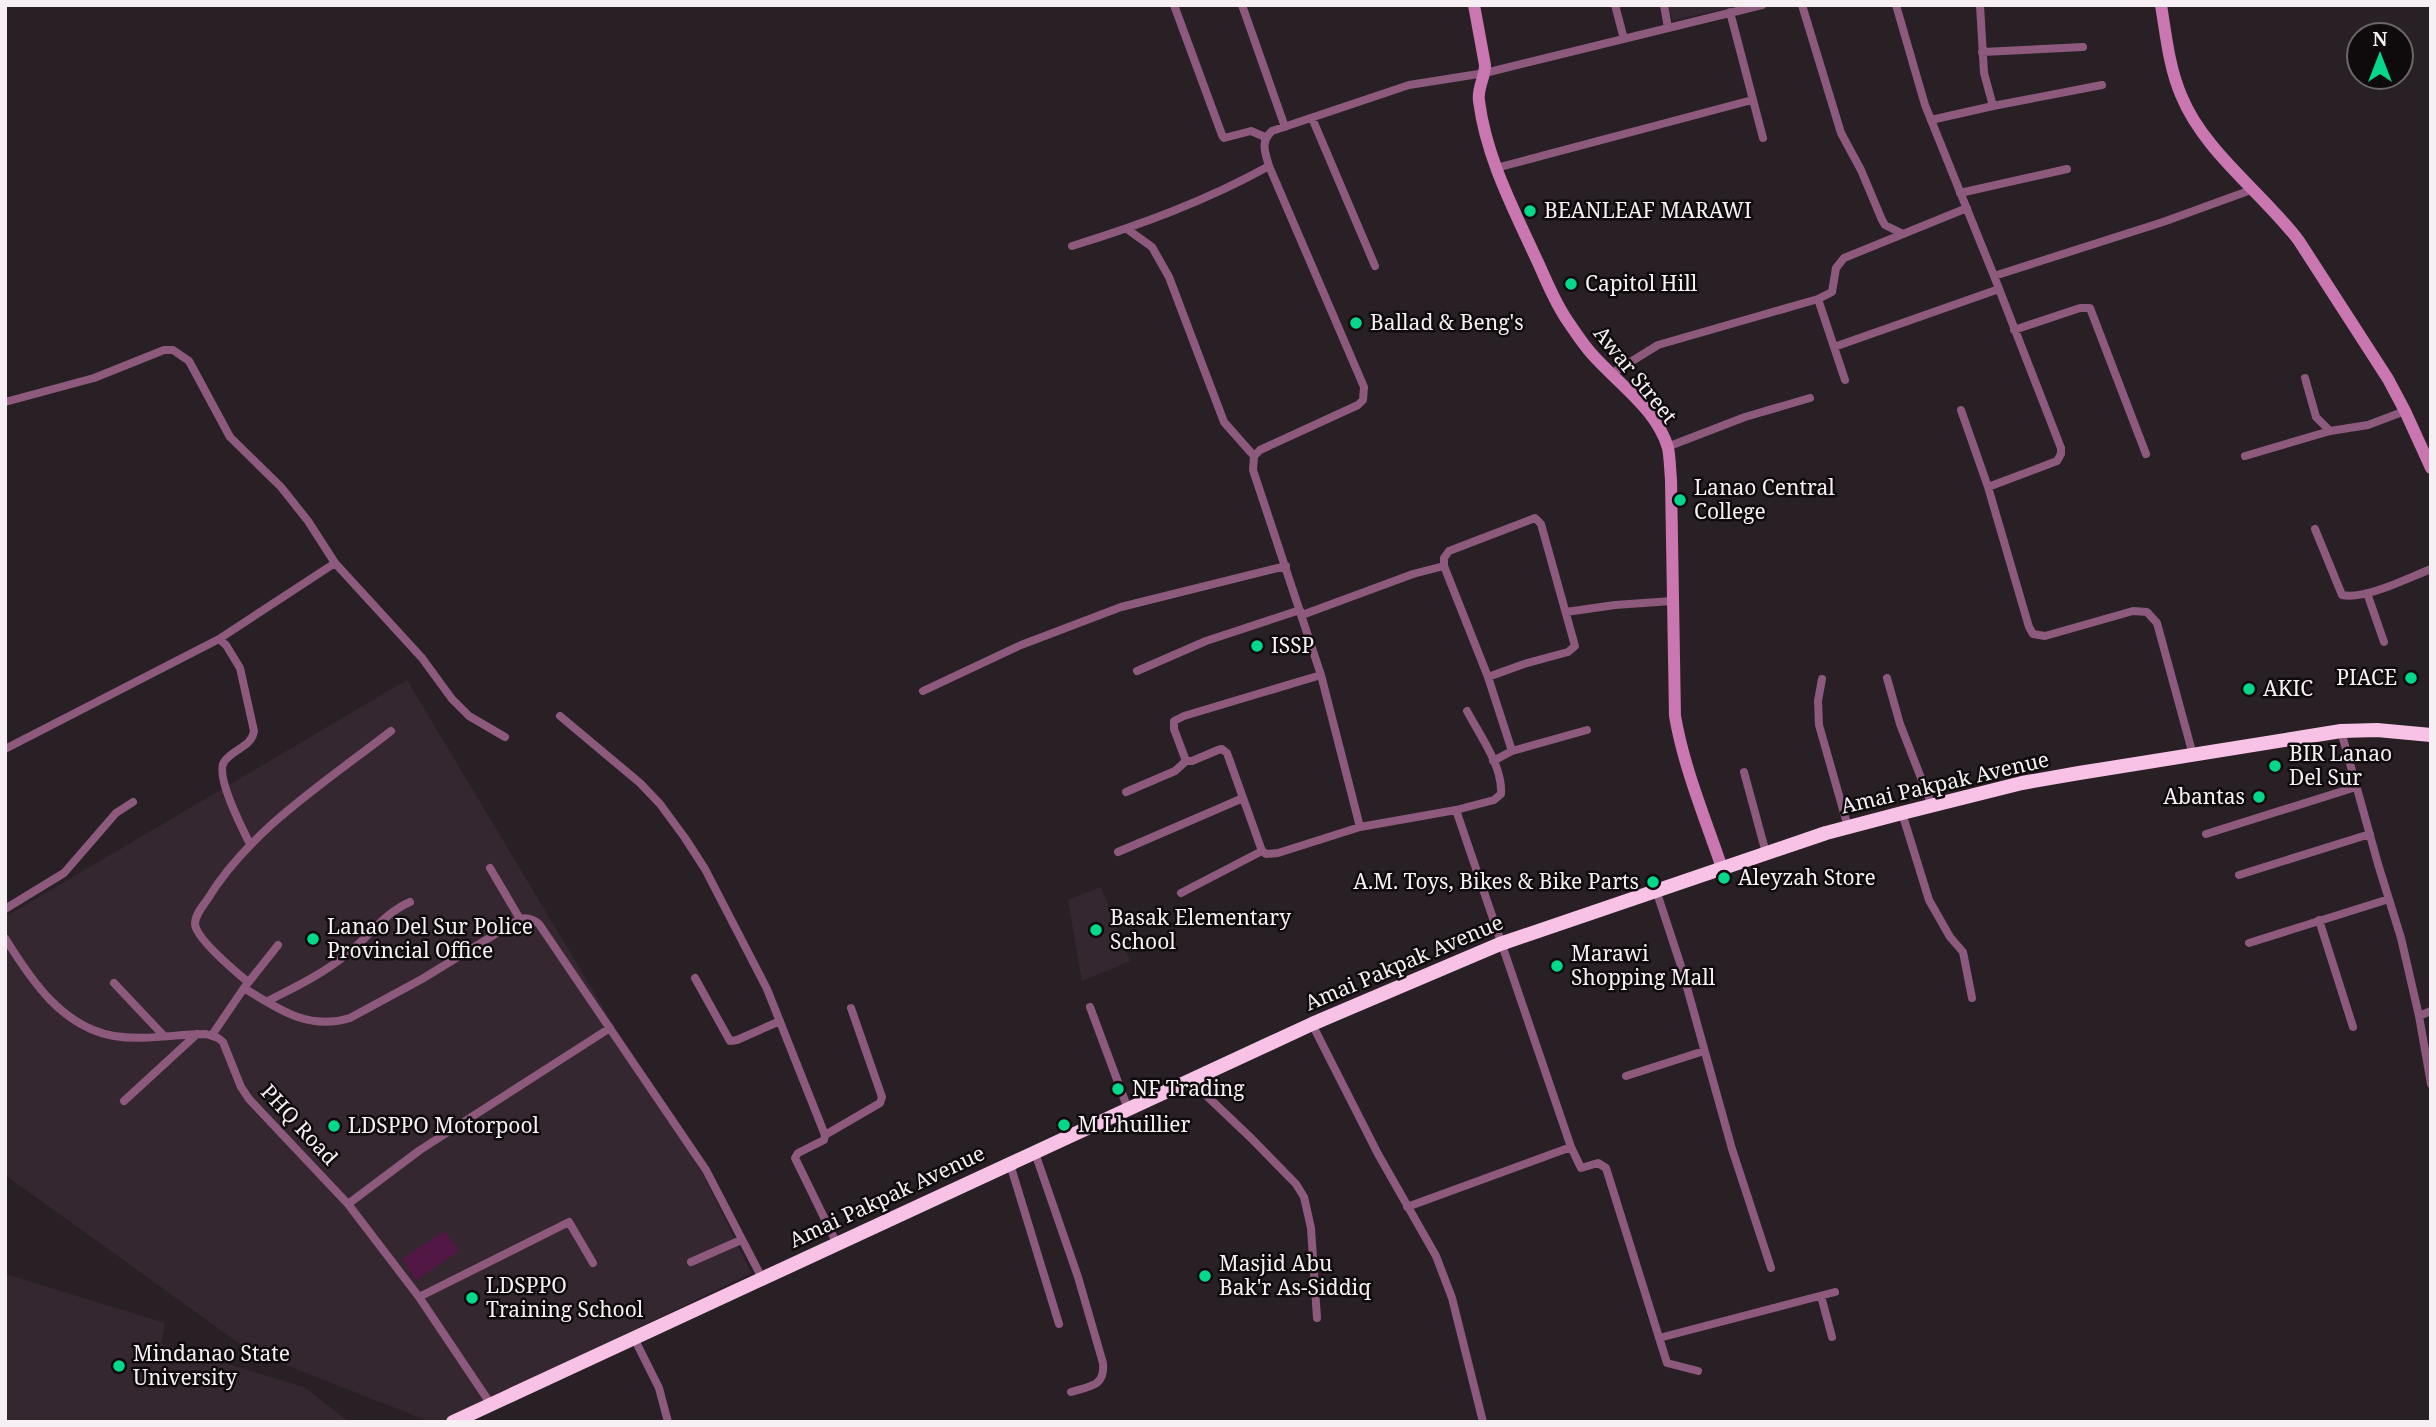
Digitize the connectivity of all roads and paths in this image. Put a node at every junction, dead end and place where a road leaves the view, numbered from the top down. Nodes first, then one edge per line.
1 (1174, 5) edge
2 (1242, 5) edge
3 (1474, 5) edge
4 (1615, 5) edge
5 (1664, 5) edge
6 (1762, 5) edge
7 (1802, 5) edge
8 (1896, 5) edge
9 (1980, 5) edge
10 (2161, 5) edge
11 (1730, 12) junction
12 (1668, 28) junction
13 (1623, 39) junction
14 (2083, 47) dead end
15 (1982, 52) junction
16 (1485, 73) junction
17 (2102, 85) dead end
18 (1752, 100) junction
19 (1993, 106) junction
20 (1312, 117) junction
21 (1931, 120) junction
22 (1285, 127) junction
23 (1265, 137) junction
24 (1763, 138) dead end
25 (1269, 166) junction
26 (1496, 168) junction
27 (2067, 169) dead end
28 (2251, 190) junction
29 (1960, 193) junction
30 (1967, 208) junction
31 (1127, 229) junction
32 (1903, 234) junction
33 (1072, 246) dead end
34 (1376, 267) dead end
35 (1994, 276) junction
36 (1999, 289) junction
37 (1818, 299) junction
38 (2014, 330) junction
39 (1834, 347) junction
40 (1611, 374) junction
41 (2305, 379) dead end
42 (1845, 380) dead end
43 (1810, 398) dead end
44 (5, 402) edge
45 (1961, 410) dead end
46 (2406, 411) junction
47 (2330, 431) junction
48 (1667, 447) junction
49 (2146, 454) dead end
50 (1255, 456) junction
51 (2245, 456) dead end
52 (2431, 468) edge
53 (1988, 487) junction
54 (2315, 529) dead end
55 (335, 562) junction
56 (1286, 566) junction
57 (1444, 566) junction
58 (2431, 569) edge
59 (2367, 593) junction
60 (1672, 601) junction
61 (1301, 612) junction
62 (1566, 612) junction
63 (219, 639) junction
64 (2384, 642) dead end
65 (1136, 671) dead end
66 (1321, 675) junction
67 (1489, 677) junction
68 (1887, 678) dead end
69 (1822, 679) dead end
70 (923, 691) dead end
71 (1467, 711) dead end
72 (560, 716) dead end
73 (1587, 730) dead end
74 (391, 731) dead end
75 (2341, 732) junction
76 (2431, 735) edge
77 (505, 737) dead end
78 (5, 749) edge
79 (1512, 751) junction
80 (2193, 755) junction
81 (1186, 761) junction
82 (1493, 761) junction
83 (1744, 772) dead end
84 (2356, 787) junction
85 (1126, 792) dead end
86 (1243, 798) junction
87 (133, 802) dead end
88 (1932, 806) junction
89 (1457, 810) junction
90 (1902, 813) junction
91 (1360, 827) junction
92 (1848, 827) junction
93 (2206, 834) dead end
94 (2370, 834) junction
95 (250, 844) junction
96 (1262, 851) junction
97 (1118, 852) dead end
98 (1766, 853) junction
99 (490, 868) dead end
100 (1722, 868) junction
101 (2239, 875) dead end
102 (1656, 890) junction
103 (1181, 893) dead end
104 (2389, 899) junction
105 (410, 902) dead end
106 (5, 909) edge
107 (520, 919) junction
108 (2319, 920) junction
109 (5, 938) edge
110 (2249, 943) dead end
111 (1500, 944) junction
112 (278, 945) dead end
113 (695, 978) dead end
114 (114, 983) dead end
115 (246, 985) junction
116 (1972, 998) dead end
117 (268, 1001) junction
118 (851, 1007) dead end
119 (1090, 1007) dead end
120 (2431, 1010) edge
121 (2419, 1016) junction
122 (780, 1021) junction
123 (1312, 1024) junction
124 (2353, 1027) dead end
125 (610, 1028) junction
126 (198, 1034) junction
127 (212, 1035) junction
128 (164, 1036) junction
129 (1704, 1051) junction
130 (1626, 1076) dead end
131 (1190, 1080) junction
132 (2431, 1084) edge
133 (124, 1101) dead end
134 (1128, 1109) junction
135 (825, 1135) junction
136 (1571, 1147) junction
137 (1035, 1153) junction
138 (1010, 1164) junction
139 (348, 1204) junction
140 (1407, 1207) junction
141 (741, 1240) junction
142 (837, 1244) junction
143 (691, 1262) dead end
144 (593, 1263) dead end
145 (1770, 1268) dead end
146 (762, 1278) junction
147 (1835, 1292) dead end
148 (1821, 1296) junction
149 (419, 1297) junction
150 (1317, 1318) dead end
151 (1059, 1324) dead end
152 (1832, 1337) dead end
153 (634, 1338) junction
154 (1660, 1338) junction
155 (1698, 1371) dead end
156 (1071, 1392) dead end
157 (490, 1403) junction
158 (453, 1422) edge
159 (668, 1422) edge
160 (1483, 1422) edge

1 - 23 street
2 - 22 street
3 - 16 street, Awar Street
4 - 13 street
5 - 12 street
6 - 11 street
7 - 32 street
8 - 21 street
9 - 15 street
10 - 28 street
11 - 12 street
11 - 18 street
12 - 13 street
13 - 16 street
14 - 15 street
15 - 19 street
16 - 20 street
16 - 26 street, Awar Street
17 - 19 street
18 - 24 street
18 - 26 street
19 - 21 street
20 - 22 street
20 - 34 street
21 - 29 street
22 - 23 street
23 - 25 street
25 - 31 street
25 - 50 street
26 - 40 street, Awar Street
27 - 29 street
28 - 35 street
28 - 46 street
29 - 30 street
30 - 32 street
30 - 35 street
31 - 33 street
31 - 50 street
32 - 37 street
35 - 36 street
36 - 38 street
36 - 39 street
37 - 39 street
37 - 40 street
38 - 49 street
38 - 53 street
39 - 42 street
40 - 48 street, Awar Street
41 - 47 street
43 - 48 street
44 - 55 street
45 - 53 street
46 - 47 street
46 - 52 street
47 - 51 street
48 - 60 street, Awar Street
50 - 56 street
53 - 80 street
54 - 59 street
55 - 63 street
55 - 77 street
56 - 61 street
56 - 70 street
57 - 61 street
57 - 62 street
57 - 67 street
58 - 59 street
59 - 64 street
60 - 62 street
60 - 100 street, Awar Street
61 - 65 street
61 - 66 street
62 - 67 street
63 - 78 street
63 - 95 street
66 - 81 street
66 - 91 street
67 - 79 street
68 - 88 street
69 - 92 street
71 - 82 street
72 - 122 street
73 - 79 street
74 - 95 street
75 - 76 highway, Amai Pakpak Avenue
75 - 80 highway, Amai Pakpak Avenue
75 - 84 street
79 - 82 street
80 - 88 highway, Amai Pakpak Avenue
81 - 85 street
81 - 86 street
82 - 89 street
83 - 98 street
84 - 93 street
84 - 94 street
86 - 96 street
86 - 97 street
87 - 106 street
88 - 90 highway, Amai Pakpak Avenue
89 - 91 street
89 - 111 street
90 - 92 highway, Amai Pakpak Avenue
90 - 116 street
91 - 96 street
92 - 98 highway, Amai Pakpak Avenue
94 - 101 street
94 - 104 street
95 - 115 street
96 - 103 street
98 - 100 highway, Amai Pakpak Avenue
99 - 107 street
100 - 102 highway, Amai Pakpak Avenue
102 - 111 highway, Amai Pakpak Avenue
102 - 129 street
104 - 108 street
104 - 121 street
105 - 117 street
107 - 117 street
107 - 125 street
108 - 110 street
108 - 124 street
109 - 128 street
111 - 123 highway, Amai Pakpak Avenue
111 - 136 street
112 - 115 street
113 - 122 street
114 - 128 street
115 - 117 street
115 - 127 street
118 - 135 street
119 - 134 street
120 - 121 street
121 - 132 street
122 - 135 street
123 - 131 highway, Amai Pakpak Avenue
123 - 140 street
125 - 139 street
125 - 141 street
126 - 127 street
126 - 128 street
126 - 133 street
127 - 139 street, PHQ Road
129 - 130 street
129 - 145 street
131 - 134 highway, Amai Pakpak Avenue
131 - 150 street
134 - 137 highway, Amai Pakpak Avenue
135 - 142 street
136 - 140 street
136 - 154 street
137 - 138 highway, Amai Pakpak Avenue
137 - 156 street
138 - 142 highway, Amai Pakpak Avenue
138 - 151 street
139 - 149 street, PHQ Road
140 - 160 street
141 - 143 street
141 - 146 street
142 - 146 highway, Amai Pakpak Avenue
144 - 149 street
146 - 153 highway, Amai Pakpak Avenue
147 - 148 street
148 - 152 street
148 - 154 street
149 - 157 street, PHQ Road
153 - 157 highway, Amai Pakpak Avenue
153 - 159 street
154 - 155 street
157 - 158 highway, Amai Pakpak Avenue

